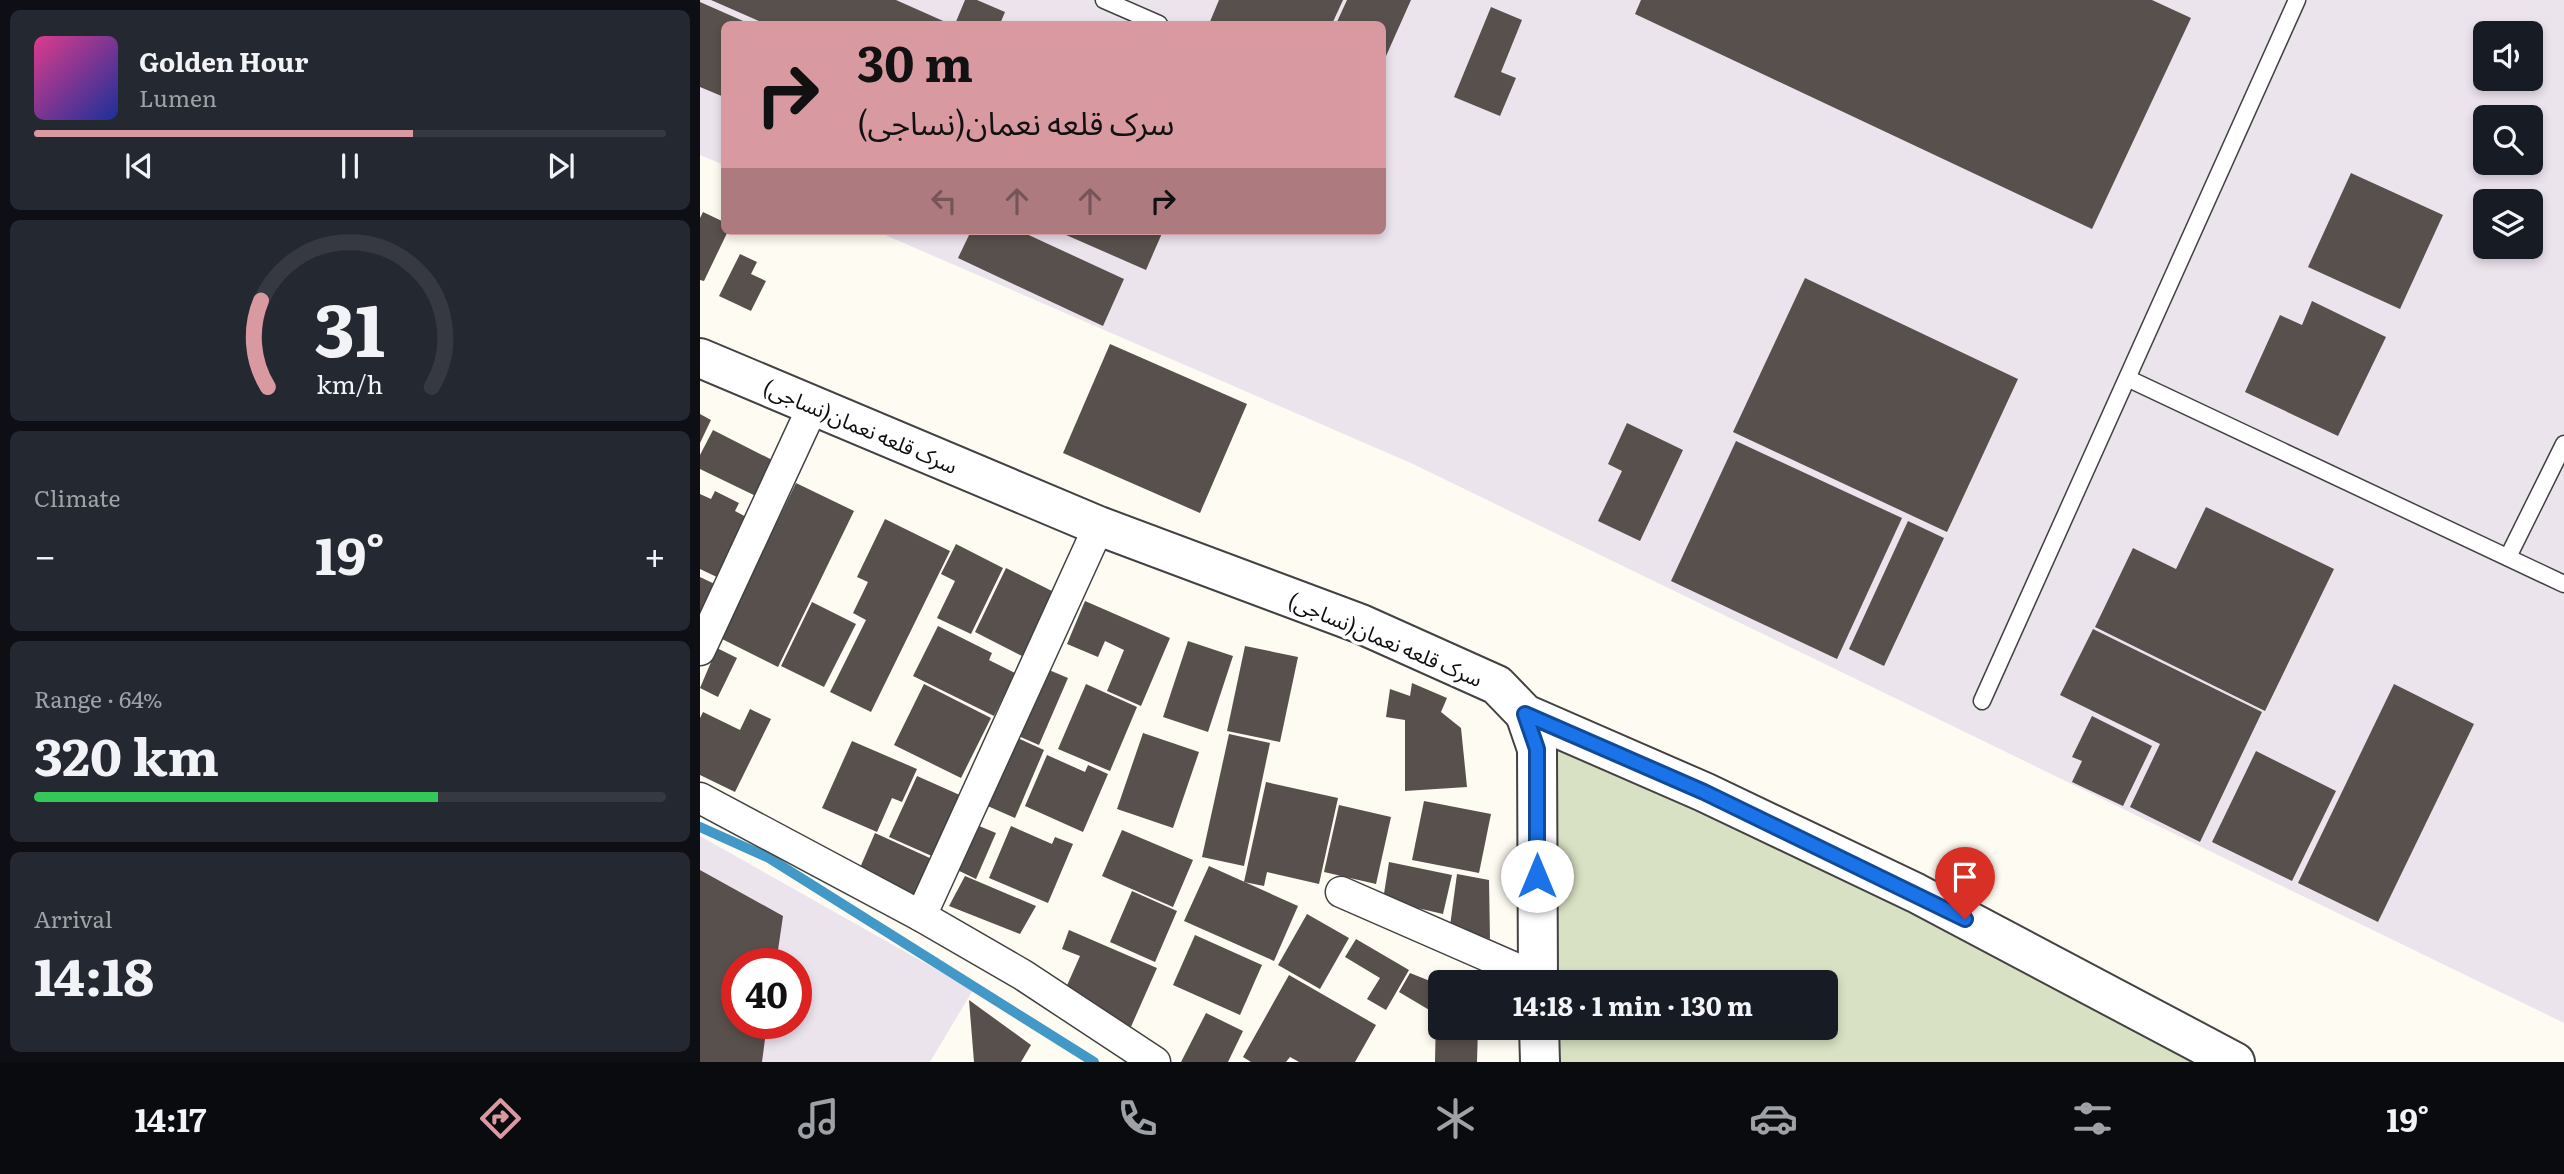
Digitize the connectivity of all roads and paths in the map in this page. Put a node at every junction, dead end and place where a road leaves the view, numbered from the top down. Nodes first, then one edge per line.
1 (1104, 0) edge
2 (2297, 0) edge
3 (1152, 21) edge
4 (700, 358) edge
5 (2129, 379) junction
6 (814, 404) junction
7 (2564, 444) edge
8 (1099, 526) junction
9 (2508, 557) junction
10 (2564, 584) edge
11 (700, 650) edge
12 (1982, 701) dead end
13 (1525, 714) junction
14 (700, 798) edge
15 (1341, 892) dead end
16 (921, 916) junction
17 (1516, 970) edge
18 (1538, 970) edge
19 (1539, 1040) edge
20 (1155, 1062) edge
21 (1540, 1062) edge
22 (2235, 1062) edge

1 - 3 lane
2 - 5 lane
4 - 6 street, سرک قلعه نعمان(نساجی)
5 - 9 lane
5 - 12 lane
6 - 8 street, سرک قلعه نعمان(نساجی)
6 - 11 street
7 - 9 lane
8 - 13 street, سرک قلعه نعمان(نساجی)
8 - 16 street
9 - 10 lane
13 - 18 street
13 - 22 street, سرک قلعه نعمان(نساجی)
14 - 16 street
15 - 17 street
16 - 20 street
19 - 21 street

